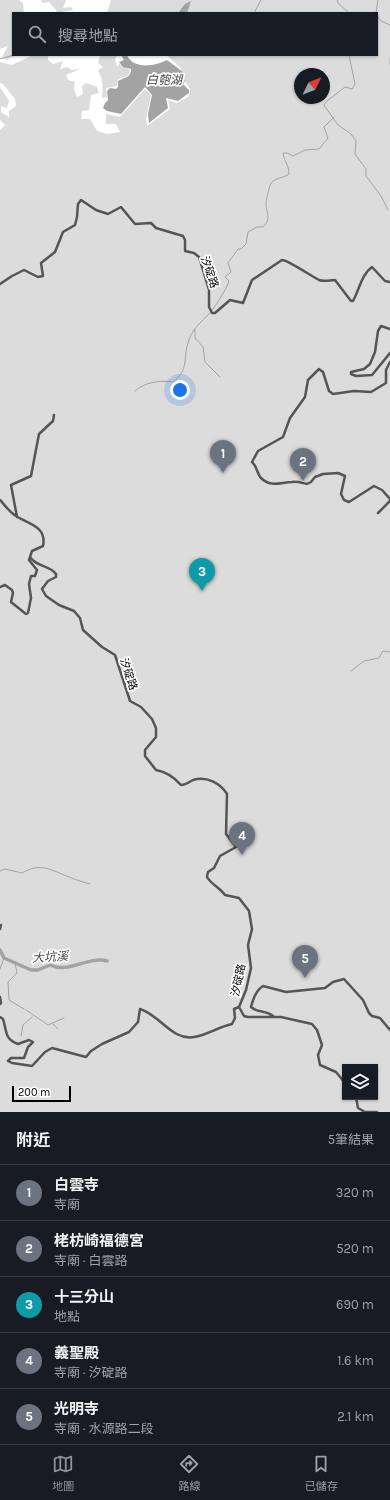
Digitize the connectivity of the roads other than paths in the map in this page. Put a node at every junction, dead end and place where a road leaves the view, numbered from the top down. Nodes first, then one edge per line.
1 (390, 282) edge
2 (0, 284) edge
3 (390, 329) edge
4 (390, 353) edge
5 (390, 362) edge
6 (54, 415) dead end
7 (0, 500) edge
8 (390, 500) edge
9 (378, 513) dead end
10 (17, 517) junction
11 (30, 557) junction
12 (0, 587) edge
13 (1, 925) dead end
14 (0, 929) edge
15 (0, 997) edge
16 (0, 1004) edge
17 (239, 1007) junction
18 (273, 1016) junction
19 (0, 1017) edge
20 (390, 1030) edge
21 (342, 1079) edge
22 (357, 1100) edge
23 (377, 1112) edge

1 - 2 street, 汐碇路
3 - 4 street
5 - 8 street
6 - 10 street
7 - 10 street
8 - 9 street
10 - 11 street
11 - 12 street
11 - 17 street, 汐碇路
13 - 14 street
15 - 16 street
17 - 18 street
17 - 19 street
18 - 20 street
18 - 21 street
22 - 23 street

